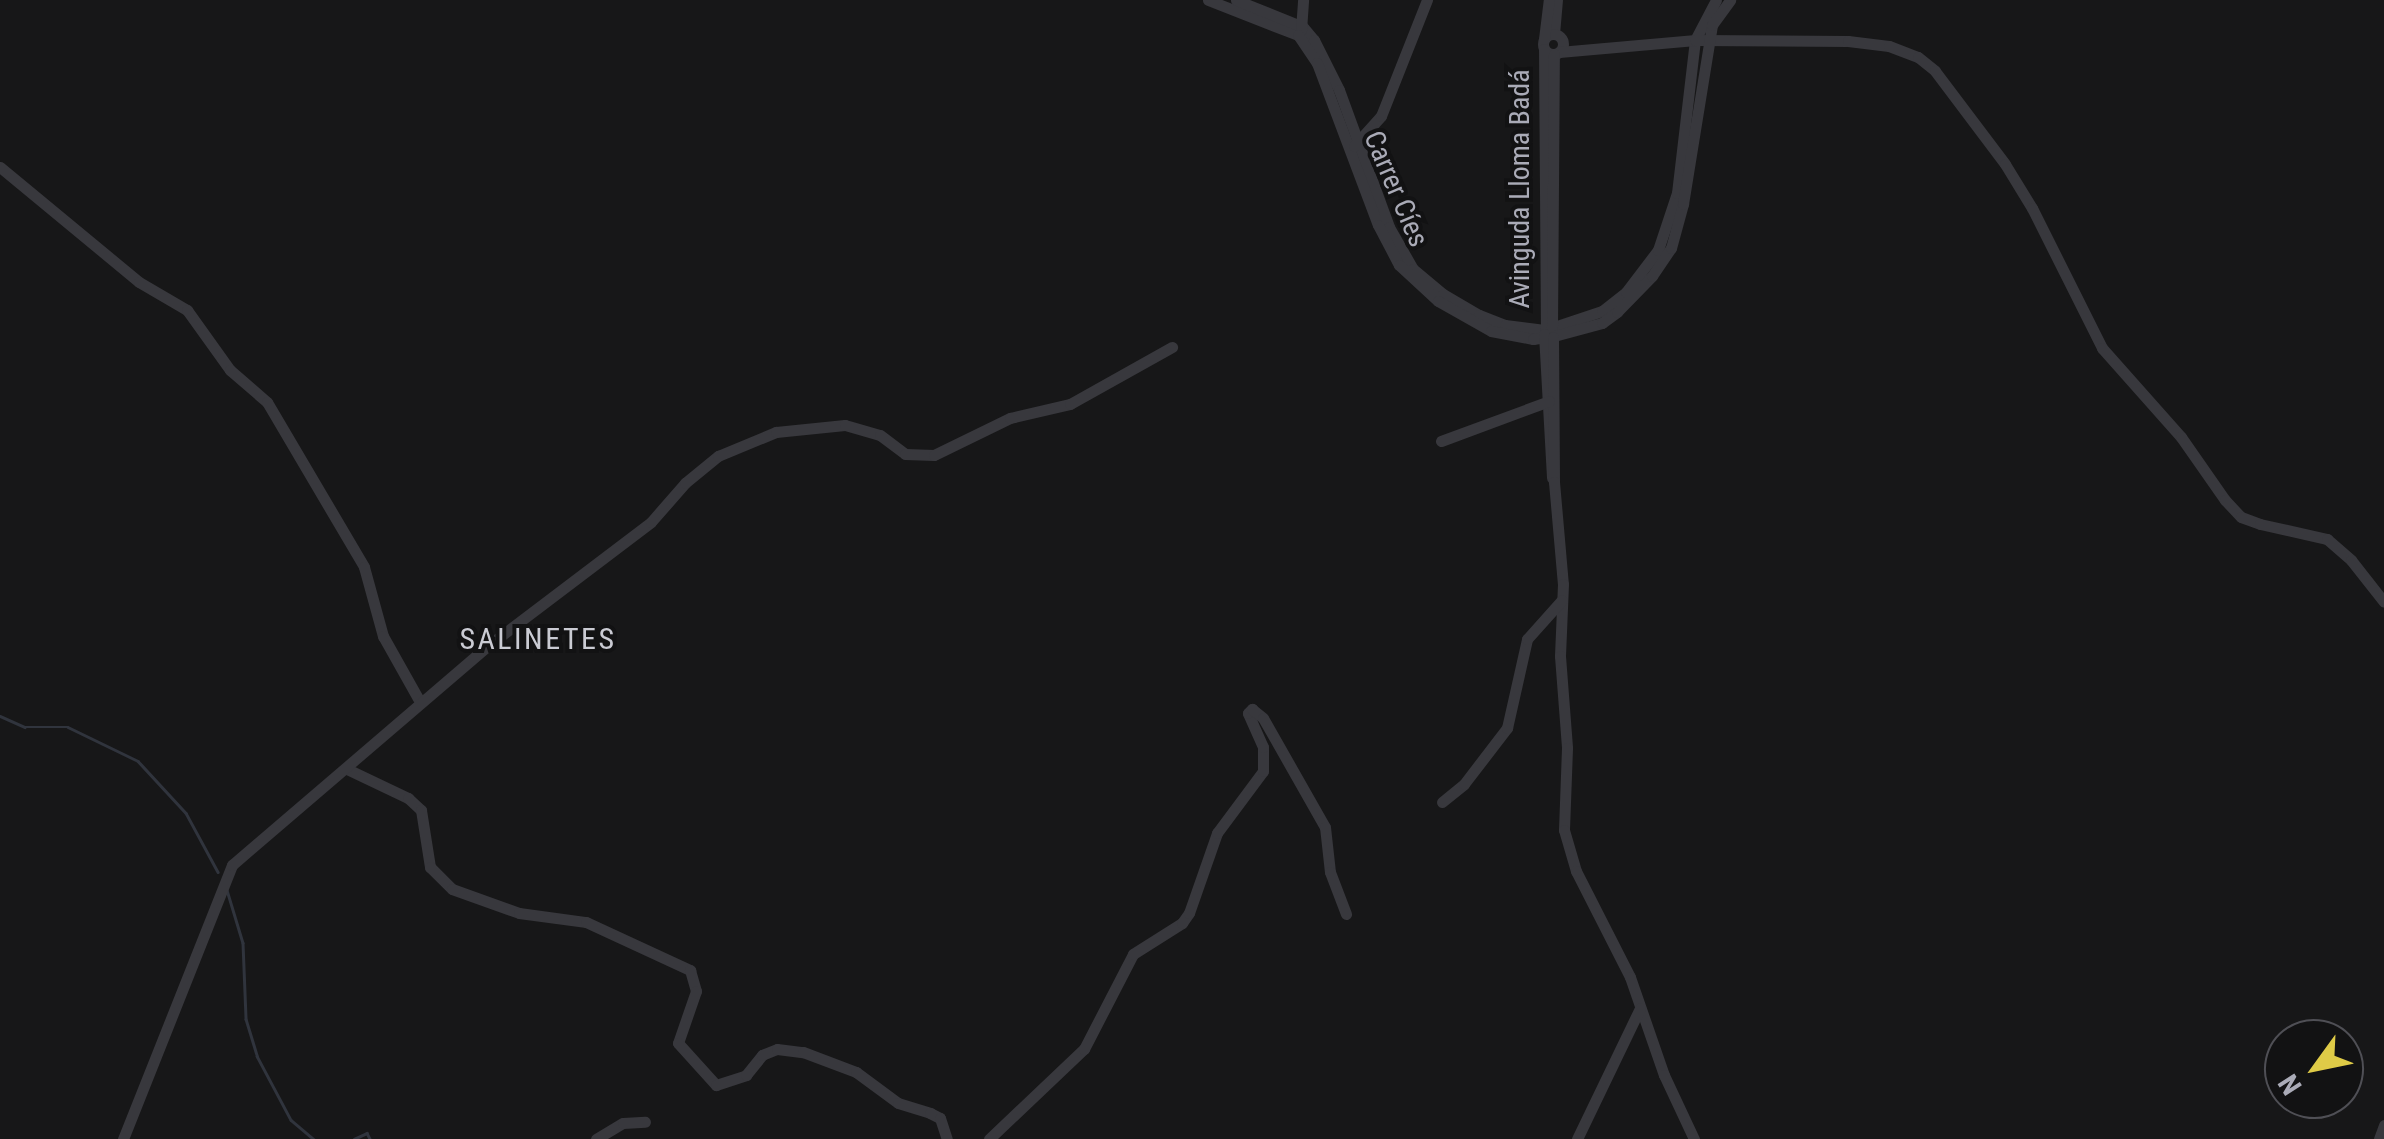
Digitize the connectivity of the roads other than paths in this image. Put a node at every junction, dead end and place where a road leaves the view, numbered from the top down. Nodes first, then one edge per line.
1 (1208, 0) edge
2 (1236, 0) edge
3 (1303, 0) edge
4 (1428, 0) edge
5 (1549, 0) edge
6 (1557, 0) edge
7 (1716, 0) edge
8 (1730, 0) edge
9 (1301, 31) junction
10 (1695, 40) junction
11 (1710, 40) junction
12 (1552, 44) junction
13 (1355, 145) junction
14 (0, 167) edge
15 (1549, 333) junction
16 (1172, 347) dead end
17 (1550, 400) junction
18 (1441, 441) dead end
19 (1562, 600) junction
20 (2384, 602) edge
21 (420, 702) junction
22 (347, 769) junction
23 (1442, 802) dead end
24 (1346, 914) dead end
25 (1640, 1008) junction
26 (645, 1122) dead end
27 (2384, 1125) edge
28 (123, 1139) edge
29 (596, 1139) edge
30 (947, 1139) edge
31 (989, 1139) edge
32 (1577, 1139) edge
33 (1694, 1139) edge
34 (2379, 1139) edge

1 - 9 street
2 - 9 street
3 - 9 street
4 - 13 street
5 - 12 street, Avinguda Lloma Badá
6 - 12 street, Avinguda Lloma Badá
7 - 10 street
8 - 11 street, Carrer Cíes
9 - 13 street, Carrer Cíes
10 - 11 street
10 - 12 street
10 - 15 street
11 - 15 street, Carrer Cíes
11 - 20 street
12 - 15 street, Avinguda Lloma Badá
13 - 15 street, Carrer Cíes
14 - 21 street
15 - 17 street, Avinguda Lloma Badá
16 - 21 street
17 - 18 street
17 - 19 street, Avinguda Lloma Badá
19 - 23 street
19 - 25 street, Avinguda Lloma Badá
21 - 22 street
22 - 28 street
22 - 30 street
24 - 31 street
25 - 32 street
25 - 33 street, Avinguda Lloma Badá
26 - 29 street
27 - 34 street

